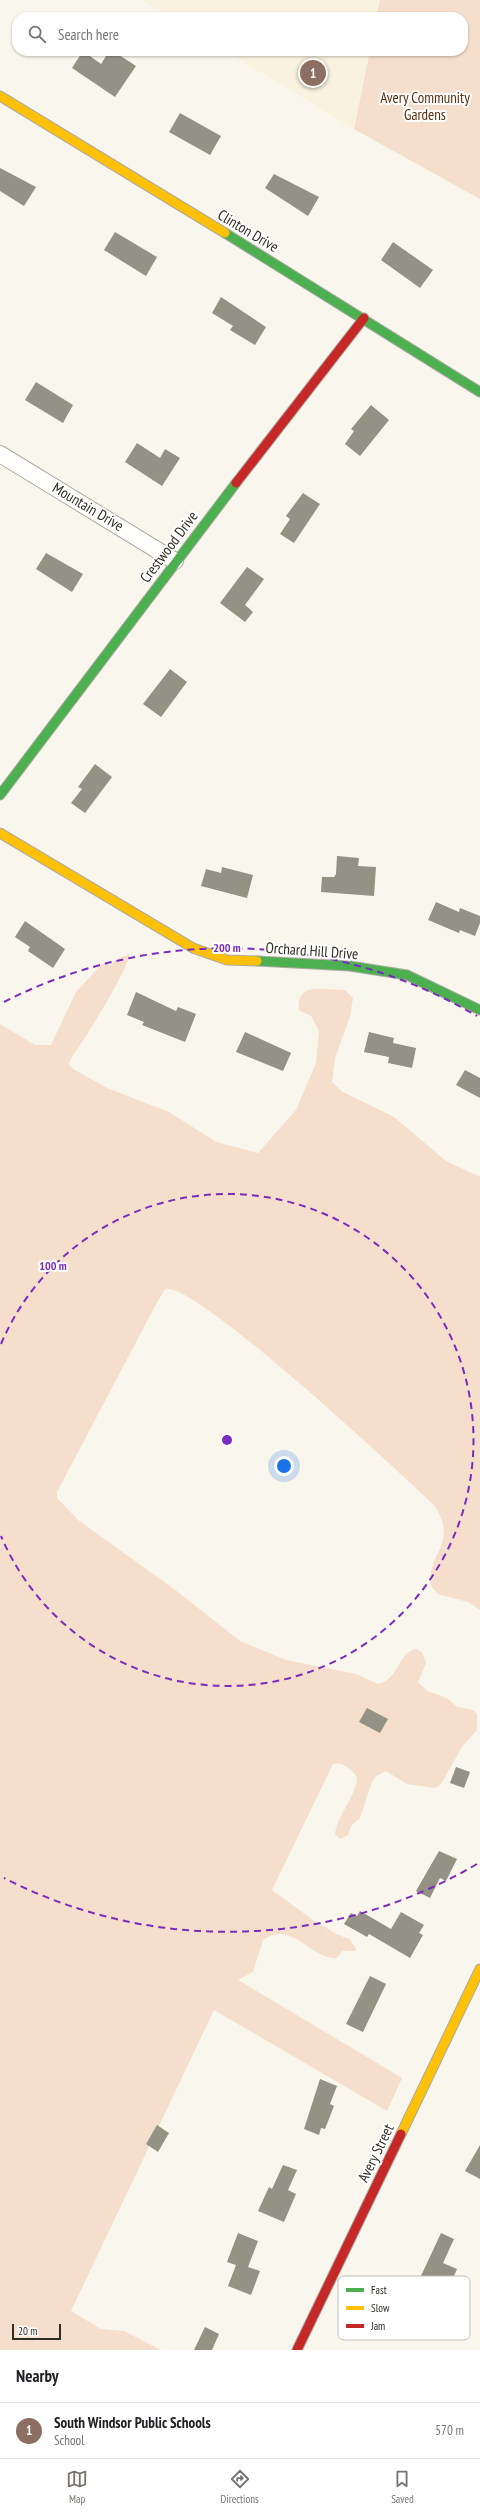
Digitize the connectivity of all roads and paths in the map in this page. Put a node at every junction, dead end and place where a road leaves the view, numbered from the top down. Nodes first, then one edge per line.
1 (0, 96) edge
2 (364, 318) junction
3 (480, 392) edge
4 (0, 454) edge
5 (175, 561) junction
6 (0, 795) edge
7 (0, 833) edge
8 (480, 1010) edge
9 (480, 1969) edge
10 (298, 2350) edge

1 - 2 street, Clinton Drive
2 - 3 street, Clinton Drive
2 - 5 street, Crestwood Drive
4 - 5 street, Mountain Drive
5 - 6 street, Crestwood Drive
7 - 8 street, Orchard Hill Drive
9 - 10 street, Avery Street

